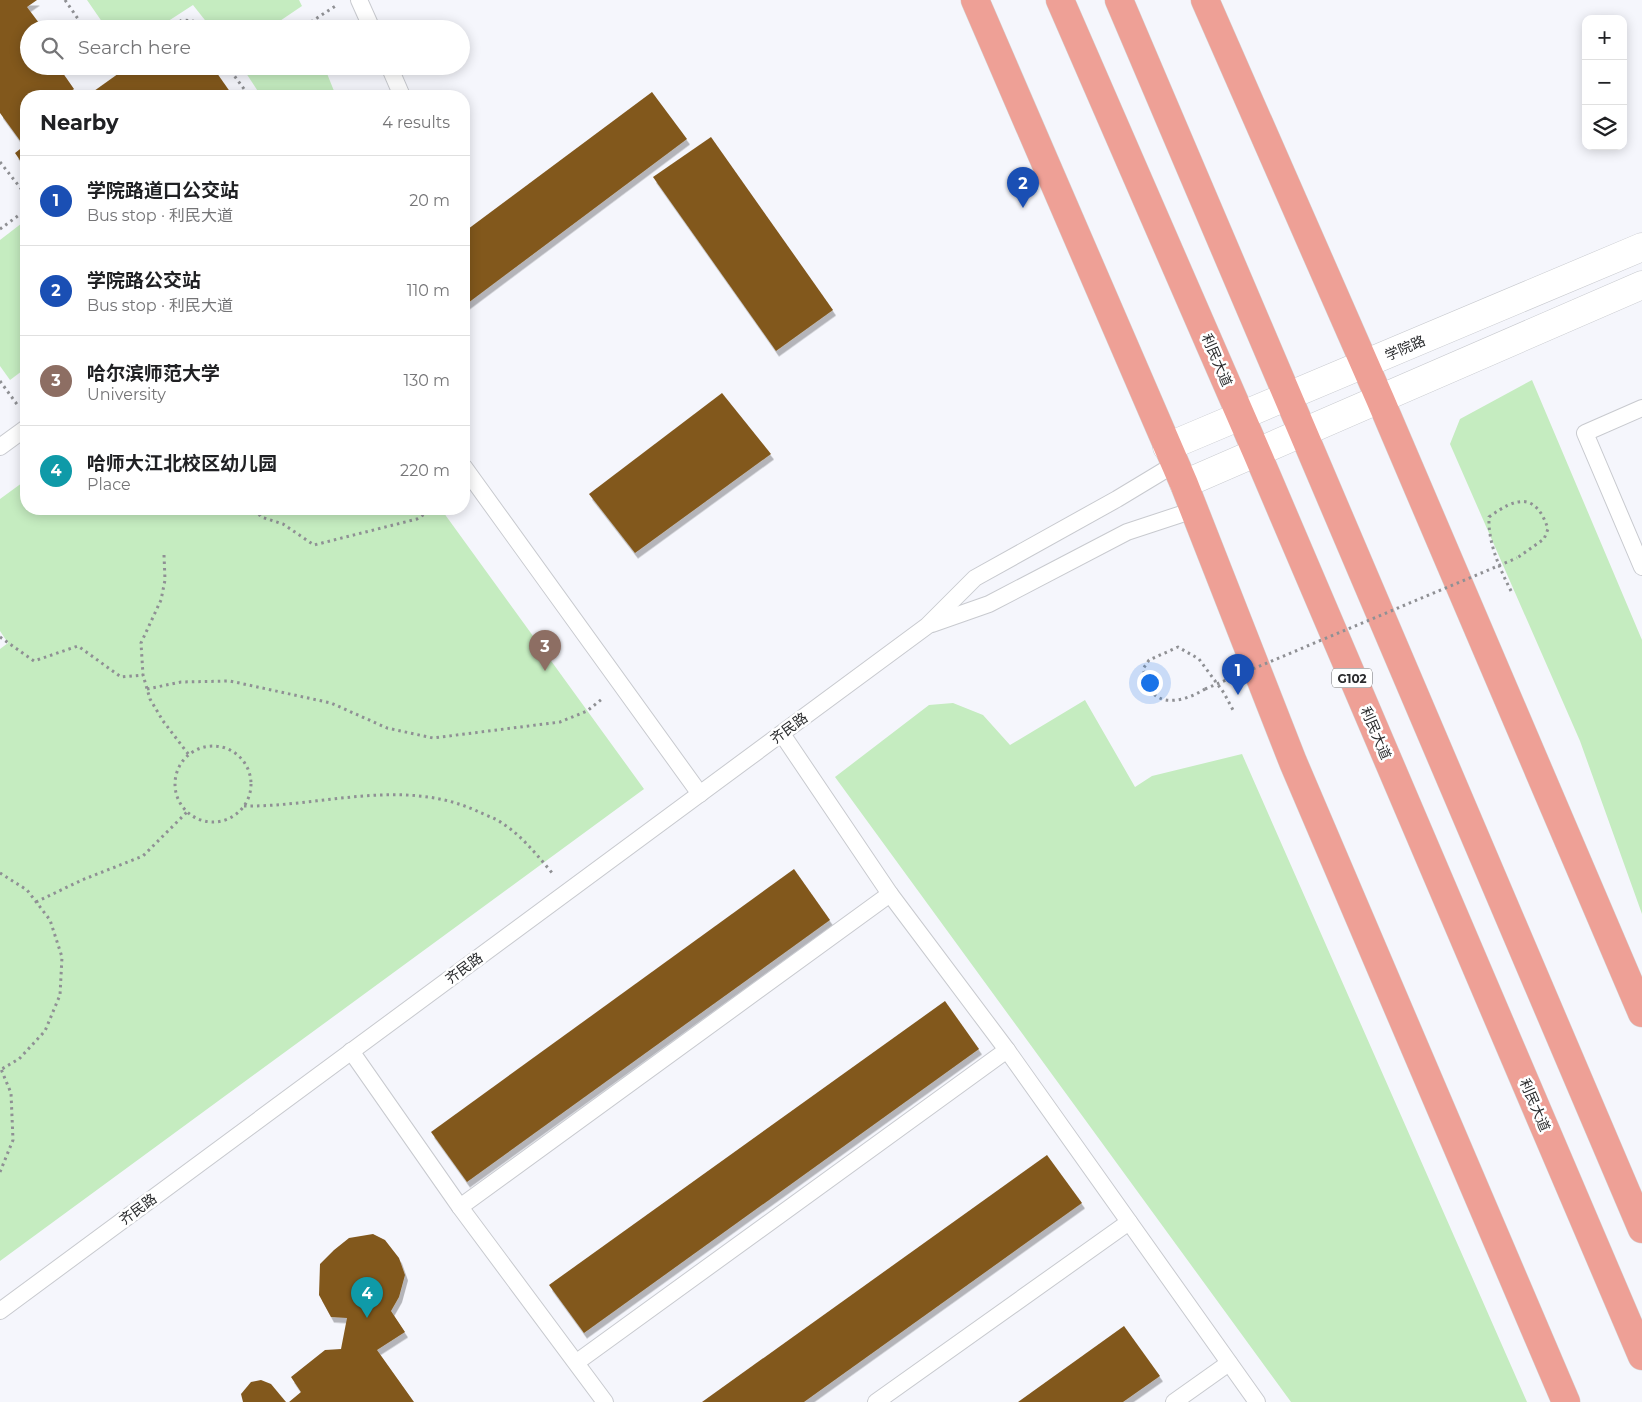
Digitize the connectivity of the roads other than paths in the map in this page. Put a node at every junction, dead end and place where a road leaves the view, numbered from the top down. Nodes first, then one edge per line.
1 (359, 0) edge
2 (975, 0) edge
3 (1060, 0) edge
4 (1119, 0) edge
5 (1205, 0) edge
6 (368, 20) edge
7 (393, 75) edge
8 (399, 90) edge
9 (1642, 246) edge
10 (1642, 285) edge
11 (1365, 365) junction
12 (1289, 398) junction
13 (1380, 399) junction
14 (1642, 408) edge
15 (1241, 418) junction
16 (20, 432) edge
17 (1304, 432) junction
18 (0, 447) edge
19 (1257, 453) junction
20 (1175, 465) junction
21 (470, 475) edge
22 (1194, 510) junction
23 (1642, 567) edge
24 (927, 626) junction
25 (782, 734) junction
26 (700, 794) junction
27 (890, 894) junction
28 (1642, 1013) edge
29 (1007, 1050) junction
30 (351, 1051) junction
31 (460, 1207) junction
32 (1129, 1222) junction
33 (1642, 1229) edge
34 (0, 1311) edge
35 (1642, 1356) edge
36 (577, 1362) junction
37 (1229, 1363) junction
38 (605, 1402) edge
39 (876, 1402) edge
40 (1174, 1402) edge
41 (1256, 1402) edge
42 (1566, 1402) edge

1 - 6 lane
2 - 20 highway
3 - 15 highway, 利民大道 / G102
4 - 12 highway
5 - 11 highway
7 - 8 lane
9 - 11 main road, 学院路
10 - 13 main road
11 - 12 main road, 学院路
11 - 13 highway
12 - 15 main road, 学院路
12 - 17 highway
13 - 17 main road
13 - 28 highway
14 - 23 lane
15 - 19 highway, 利民大道 / G102
15 - 20 main road, 学院路
16 - 18 lane
17 - 19 main road
17 - 33 highway
19 - 20 main road
19 - 35 highway, 利民大道 / G102
20 - 22 highway
20 - 24 lane
21 - 26 lane
22 - 24 lane
22 - 42 highway
24 - 25 lane, 齐民路
25 - 26 lane, 齐民路
25 - 27 lane
26 - 30 lane, 齐民路
27 - 29 lane
27 - 31 lane
29 - 32 lane
29 - 36 lane
30 - 31 lane
30 - 34 lane, 齐民路
31 - 36 lane
32 - 37 lane
32 - 39 lane
36 - 38 lane
37 - 40 lane
37 - 41 lane

